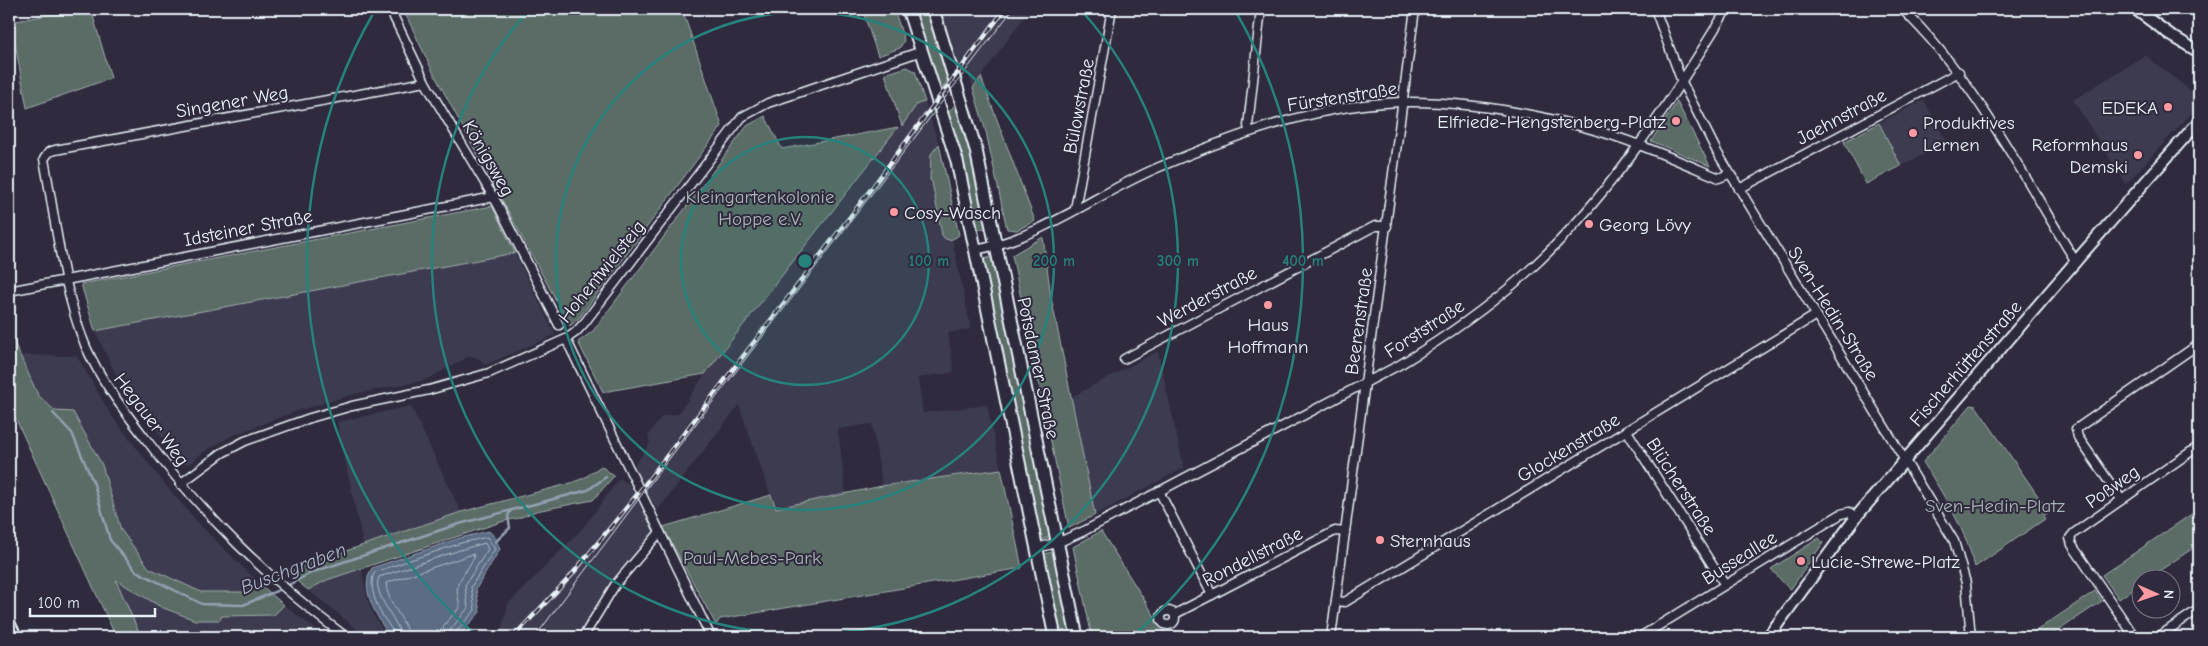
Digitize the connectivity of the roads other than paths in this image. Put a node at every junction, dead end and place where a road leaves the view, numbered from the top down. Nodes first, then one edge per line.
1 (390, 9) edge
2 (908, 9) edge
3 (933, 9) edge
4 (1112, 9) edge
5 (1261, 9) edge
6 (1415, 9) edge
7 (1655, 9) edge
8 (1727, 9) edge
9 (1902, 9) edge
10 (2135, 9) edge
11 (922, 51) junction
12 (2199, 52) edge
13 (1959, 72) junction
14 (425, 82) junction
15 (1682, 82) junction
16 (1404, 102) junction
17 (2199, 121) edge
18 (1250, 131) junction
19 (1639, 144) junction
20 (46, 154) joint
21 (1729, 174) junction
22 (1739, 189) junction
23 (494, 197) junction
24 (1075, 209) junction
25 (1387, 226) junction
26 (996, 246) junction
27 (975, 250) junction
28 (2076, 262) junction
29 (66, 278) junction
30 (9, 291) edge
31 (1816, 316) junction
32 (559, 325) dead end
33 (566, 339) junction
34 (2199, 344) edge
35 (1124, 359) dead end
36 (1366, 382) junction
37 (1626, 431) junction
38 (2199, 446) edge
39 (1906, 459) junction
40 (180, 484) junction
41 (1158, 491) junction
42 (2121, 499) junction
43 (1856, 517) junction
44 (660, 532) junction
45 (1345, 532) junction
46 (1058, 544) junction
47 (1036, 548) junction
48 (1725, 585) junction
49 (1212, 595) junction
50 (1336, 601) junction
51 (2199, 609) edge
52 (1175, 614) dead end
53 (9, 622) edge
54 (13, 635) edge
55 (346, 637) edge
56 (583, 637) edge
57 (711, 637) edge
58 (1055, 637) edge
59 (1077, 637) edge
60 (1331, 637) edge
61 (1640, 637) edge
62 (1768, 637) edge
63 (1971, 637) edge
64 (2135, 637) edge
65 (2158, 637) edge

1 - 14 street, Königsweg
2 - 11 main road, Potsdamer Straße
3 - 26 main road, Potsdamer Straße
4 - 24 street, Bülowstraße
5 - 18 street
6 - 16 street, Beerenstraße
7 - 15 street, Sven-Hedin-Straße
8 - 15 street, Forststraße
9 - 13 street
10 - 12 street
11 - 27 main road, Potsdamer Straße
11 - 33 street, Hohentwielsteig
13 - 22 street, Jaehnstraße
13 - 28 street
14 - 20 street, Singener Weg
14 - 23 street, Königsweg
15 - 19 street, Forststraße
15 - 21 street, Sven-Hedin-Straße
16 - 18 street, Fürstenstraße
16 - 19 street, Fürstenstraße
16 - 25 street, Beerenstraße
17 - 28 street, Fischerhüttenstraße
18 - 24 street, Fürstenstraße
19 - 21 street, Fürstenstraße
19 - 36 street, Forststraße
20 - 29 street, Hegauer Weg
21 - 22 street, Sven-Hedin-Straße
22 - 31 street, Sven-Hedin-Straße
23 - 29 street, Idsteiner Straße
23 - 32 street, Königsweg
24 - 26 street, Fürstenstraße
25 - 35 street, Werderstraße
25 - 36 street, Beerenstraße
26 - 27 street, Fürstenstraße
26 - 46 main road, Potsdamer Straße
27 - 47 main road, Potsdamer Straße
28 - 39 street, Fischerhüttenstraße
29 - 30 street, Idsteiner Straße
29 - 40 street, Hegauer Weg
31 - 37 street, Glockenstraße
31 - 39 street, Sven-Hedin-Straße
33 - 40 street, Hohentwielsteig
33 - 44 street
34 - 42 street
36 - 41 street, Forststraße
36 - 45 street, Beerenstraße
37 - 48 street, Blücherstraße
37 - 50 street, Glockenstraße
38 - 42 street, Poßweg
39 - 43 street, Fischerhüttenstraße
39 - 63 street, Sven-Hedin-Straße
40 - 55 street, Hegauer Weg
41 - 46 street, Forststraße
41 - 49 street
42 - 64 street, Poßweg
43 - 48 street, Busseallee
43 - 62 street, Fischerhüttenstraße
44 - 56 street
44 - 57 street
45 - 49 street, Rondellstraße
45 - 50 street, Beerenstraße
46 - 47 street, Forststraße
46 - 59 main road, Potsdamer Straße
47 - 58 main road, Potsdamer Straße
48 - 61 street, Busseallee
49 - 52 street, Rondellstraße
50 - 60 street, Beerenstraße
51 - 65 street
53 - 54 street

